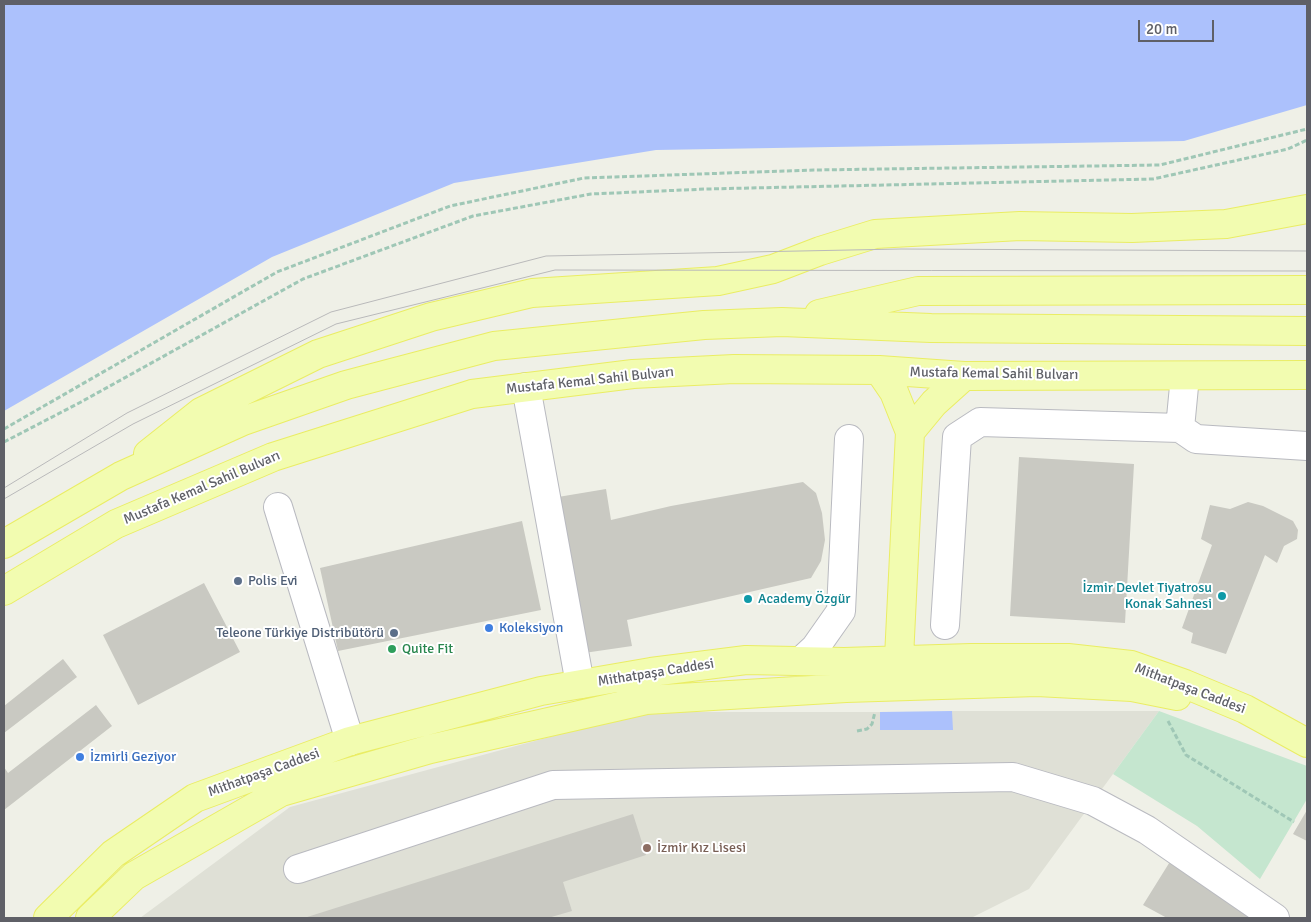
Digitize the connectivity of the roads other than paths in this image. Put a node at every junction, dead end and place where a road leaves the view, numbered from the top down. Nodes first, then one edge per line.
1 (1307, 209) edge
2 (1307, 290) edge
3 (782, 322) junction
4 (1307, 331) edge
5 (879, 370) junction
6 (1307, 375) edge
7 (964, 376) junction
8 (1185, 376) junction
9 (526, 387) junction
10 (1180, 428) junction
11 (910, 432) junction
12 (849, 439) dead end
13 (1307, 446) edge
14 (121, 476) junction
15 (278, 507) dead end
16 (4, 544) edge
17 (4, 591) edge
18 (946, 626) dead end
19 (801, 661) junction
20 (898, 673) junction
21 (580, 684) junction
22 (350, 741) junction
23 (1307, 743) edge
24 (1307, 758) edge
25 (298, 869) dead end
26 (48, 918) edge
27 (90, 918) edge
28 (1275, 918) edge

1 - 14 main road
2 - 3 main road
3 - 4 main road
3 - 14 main road
5 - 7 main road, Mustafa Kemal Sahil Bulvarı
5 - 9 main road, Mustafa Kemal Sahil Bulvarı
5 - 11 main road
6 - 8 main road, Mustafa Kemal Sahil Bulvarı
7 - 8 main road, Mustafa Kemal Sahil Bulvarı
7 - 11 main road
8 - 10 lane
9 - 17 main road, Mustafa Kemal Sahil Bulvarı
9 - 21 lane
10 - 13 lane
10 - 18 lane
11 - 20 main road
12 - 19 lane
14 - 16 main road
15 - 22 lane
19 - 20 main road, Mithatpaşa Caddesi
19 - 21 main road, Mithatpaşa Caddesi
20 - 23 main road, Mithatpaşa Caddesi
20 - 24 main road, Mithatpaşa Caddesi
20 - 27 main road, Mithatpaşa Caddesi
21 - 22 main road, Mithatpaşa Caddesi
22 - 26 main road, Mithatpaşa Caddesi
25 - 28 lane

